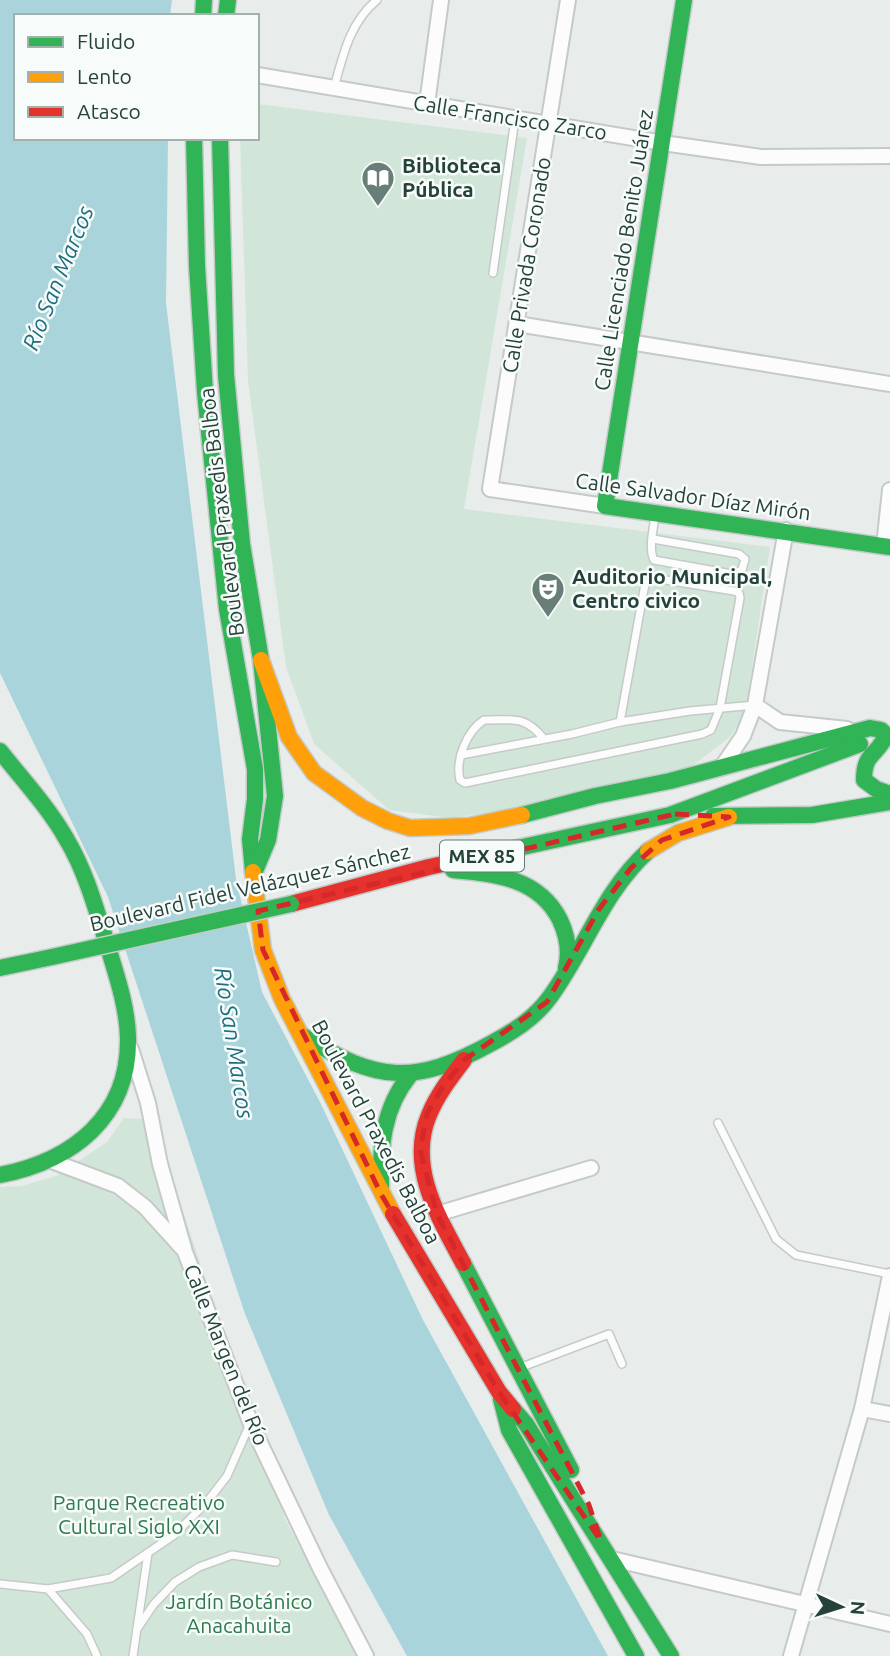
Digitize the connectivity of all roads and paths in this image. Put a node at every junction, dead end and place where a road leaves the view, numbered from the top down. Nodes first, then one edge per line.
1 (377, 0) edge
2 (441, 0) edge
3 (568, 0) edge
4 (684, 0) edge
5 (259, 75) edge
6 (334, 88) junction
7 (427, 104) junction
8 (515, 119) junction
9 (549, 124) junction
10 (194, 140) edge
11 (220, 140) edge
12 (663, 143) junction
13 (890, 156) edge
14 (493, 273) dead end
15 (223, 282) junction
16 (198, 283) junction
17 (517, 324) junction
18 (631, 341) junction
19 (890, 384) edge
20 (490, 488) joint
21 (890, 490) edge
22 (605, 506) junction
23 (655, 513) junction
24 (786, 530) junction
25 (653, 539) junction
26 (887, 546) edge
27 (261, 660) junction
28 (755, 705) junction
29 (720, 708) junction
30 (620, 722) junction
31 (859, 731) junction
32 (888, 734) edge
33 (544, 739) junction
34 (0, 751) edge
35 (461, 755) junction
36 (721, 768) junction
37 (890, 794) edge
38 (890, 802) edge
39 (675, 814) junction
40 (729, 817) junction
41 (429, 867) junction
42 (253, 877) junction
43 (0, 959) edge
44 (16, 964) junction
45 (0, 968) edge
46 (0, 973) edge
47 (564, 978) junction
48 (300, 1035) junction
49 (128, 1038) junction
50 (464, 1060) junction
51 (410, 1075) junction
52 (718, 1123) dead end
53 (49, 1160) junction
54 (591, 1168) dead end
55 (0, 1175) edge
56 (381, 1194) junction
57 (437, 1214) junction
58 (185, 1252) junction
59 (890, 1275) edge
60 (622, 1364) dead end
61 (518, 1368) junction
62 (499, 1392) junction
63 (862, 1409) junction
64 (890, 1414) edge
65 (251, 1424) junction
66 (601, 1541) junction
67 (148, 1553) junction
68 (612, 1559) junction
69 (275, 1562) dead end
70 (0, 1584) edge
71 (48, 1589) junction
72 (806, 1604) junction
73 (890, 1624) edge
74 (137, 1629) junction
75 (97, 1656) edge
76 (133, 1656) edge
77 (366, 1656) edge
78 (636, 1656) edge
79 (671, 1656) edge
80 (790, 1656) edge

1 - 6 lane
2 - 7 street
3 - 9 street, Calle Privada Coronado
4 - 12 main road, Calle Licenciado Benito Juárez
5 - 6 street, Calle Francisco Zarco
6 - 7 street, Calle Francisco Zarco
7 - 8 street, Calle Francisco Zarco
8 - 9 street, Calle Francisco Zarco
8 - 14 lane
9 - 12 street, Calle Francisco Zarco
9 - 17 street, Calle Privada Coronado
10 - 16 main road, Boulevard Praxedis Balboa
11 - 15 main road, Boulevard Praxedis Balboa
12 - 13 street, Calle Francisco Zarco
12 - 18 main road, Calle Licenciado Benito Juárez
15 - 16 main road
15 - 27 main road, Boulevard Praxedis Balboa
16 - 42 main road, Boulevard Praxedis Balboa
17 - 18 street
17 - 20 street, Calle Privada Coronado
18 - 19 street
18 - 22 main road, Calle Licenciado Benito Juárez
20 - 22 street, Calle Salvador Díaz Mirón
21 - 26 street
22 - 23 main road, Calle Salvador Díaz Mirón
23 - 24 main road, Calle Salvador Díaz Mirón
23 - 25 lane
24 - 26 main road, Calle Salvador Díaz Mirón
24 - 28 street
25 - 25 lane
27 - 36 main road
27 - 42 main road, Boulevard Praxedis Balboa
28 - 29 lane
28 - 31 street
28 - 36 street
29 - 30 lane
29 - 30 lane
29 - 35 lane
30 - 33 lane
31 - 32 main road
31 - 36 main road
32 - 37 main road
32 - 39 main road, Boulevard Fidel Velázquez Sánchez / MEX 85
33 - 35 lane
33 - 35 lane
34 - 49 main road
38 - 40 main road, Boulevard Fidel Velázquez Sánchez / MEX 85
39 - 40 main road, Boulevard Fidel Velázquez Sánchez / MEX 85
39 - 41 main road, Boulevard Fidel Velázquez Sánchez / MEX 85
40 - 47 main road
41 - 44 main road, Boulevard Fidel Velázquez Sánchez / MEX 85, bridge
41 - 47 main road
42 - 48 main road, Boulevard Praxedis Balboa
43 - 44 main road
44 - 45 main road, Boulevard Fidel Velázquez Sánchez / MEX 85
44 - 46 main road
47 - 50 main road
48 - 51 main road
48 - 56 main road, Boulevard Praxedis Balboa
49 - 53 main road
49 - 58 street, Calle Margen del Río
50 - 51 main road
50 - 57 main road
51 - 56 main road
52 - 59 lane
53 - 55 main road
53 - 58 street
54 - 57 street
56 - 62 main road, Boulevard Praxedis Balboa
57 - 61 main road
58 - 65 street, Calle Margen del Río
59 - 63 street
60 - 61 lane
61 - 66 main road
62 - 66 main road, Boulevard Praxedis Balboa
62 - 78 main road, Boulevard Praxedis Balboa
63 - 64 street
63 - 72 street
65 - 67 lane
65 - 77 street, Calle Margen del Río
66 - 68 main road, Boulevard Praxedis Balboa
67 - 71 lane
67 - 74 lane
68 - 72 street
68 - 79 main road, Boulevard Praxedis Balboa
69 - 74 lane
70 - 71 lane
71 - 75 lane
72 - 73 street
72 - 80 street
74 - 76 lane

